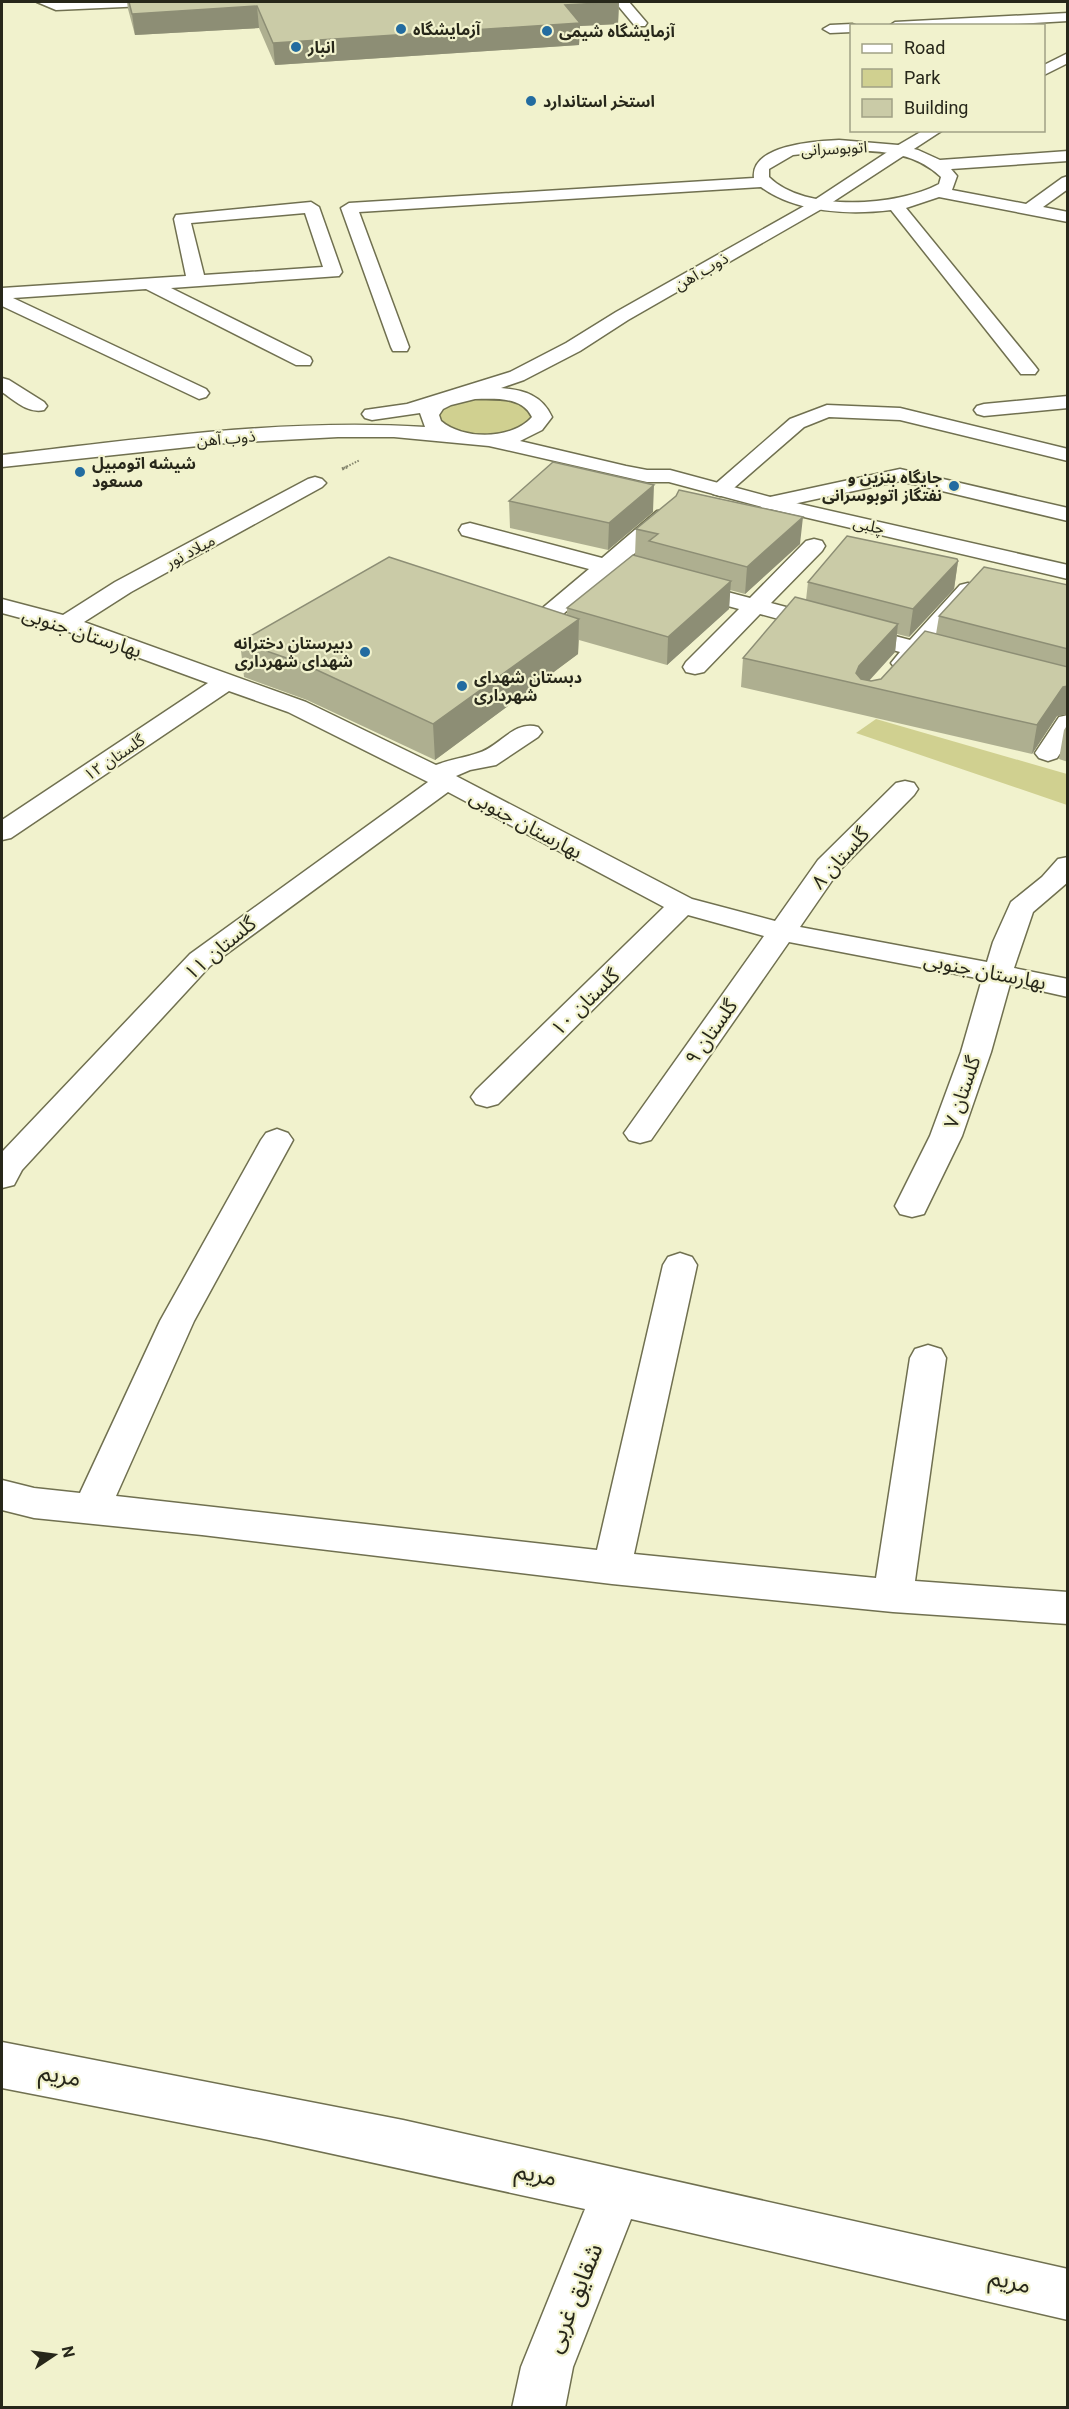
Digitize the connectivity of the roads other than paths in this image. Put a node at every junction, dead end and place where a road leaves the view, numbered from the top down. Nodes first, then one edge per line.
1 (44, 2) edge
2 (146, 2) edge
3 (622, 2) edge
4 (1068, 17) edge
5 (640, 23) dead end
6 (933, 24) edge
7 (850, 28) edge
8 (830, 29) dead end
9 (1068, 57) edge
10 (1045, 70) edge
11 (932, 132) edge
12 (900, 150) junction
13 (1068, 156) edge
14 (940, 165) junction
15 (1068, 181) edge
16 (764, 182) junction
17 (938, 192) junction
18 (819, 204) junction
19 (895, 205) junction
20 (1029, 210) junction
21 (1068, 217) edge
22 (196, 280) junction
23 (148, 283) junction
24 (2, 293) edge
25 (2, 299) edge
26 (400, 347) dead end
27 (303, 361) dead end
28 (1028, 370) dead end
29 (2, 384) edge
30 (199, 393) dead end
31 (452, 397) junction
32 (1068, 402) edge
33 (37, 406) dead end
34 (540, 410) junction
35 (984, 410) dead end
36 (558, 429) dead end
37 (450, 435) junction
38 (486, 439) junction
39 (579, 441) dead end
40 (2, 452) edge
41 (1068, 455) edge
42 (2, 461) edge
43 (670, 476) junction
44 (315, 483) dead end
45 (720, 489) junction
46 (770, 502) junction
47 (1068, 515) edge
48 (665, 516) edge
49 (470, 530) dead end
50 (814, 546) dead end
51 (606, 566) junction
52 (1068, 572) edge
53 (972, 586) edge
54 (2, 606) edge
55 (757, 607) junction
56 (541, 621) edge
57 (66, 623) junction
58 (916, 649) junction
59 (970, 663) edge
60 (695, 667) dead end
61 (226, 682) junction
62 (884, 683) edge
63 (1068, 722) edge
64 (529, 732) dead end
65 (1048, 753) dead end
66 (441, 778) junction
67 (905, 789) dead end
68 (2, 832) edge
69 (1068, 865) edge
70 (682, 905) junction
71 (782, 932) junction
72 (998, 973) junction
73 (1068, 988) edge
74 (487, 1097) dead end
75 (640, 1133) dead end
76 (277, 1140) dead end
77 (2, 1177) edge
78 (912, 1206) dead end
79 (680, 1265) dead end
80 (928, 1358) dead end
81 (2, 1495) edge
82 (91, 1509) junction
83 (612, 1568) junction
84 (893, 1596) junction
85 (1068, 1608) edge
86 (2, 2065) edge
87 (618, 2192) junction
88 (1068, 2295) edge
89 (538, 2408) edge

1 - 2 street
3 - 5 street
4 - 6 street
7 - 8 street
9 - 10 street
11 - 12 street, ذوب آهن
12 - 14 street, اتوبوسرانی
12 - 16 street, اتوبوسرانی
12 - 18 street, ذوب آهن
13 - 14 street
14 - 17 street
15 - 20 street
16 - 18 street
16 - 26 street
17 - 19 street
17 - 20 street
18 - 19 street
18 - 31 street, ذوب آهن
19 - 28 street
20 - 21 street
22 - 22 street
22 - 23 street
23 - 24 street
23 - 27 street
25 - 30 street
29 - 33 street
31 - 34 street
31 - 37 street
31 - 40 street, ذوب آهن
32 - 35 street
34 - 36 street
34 - 38 street
37 - 38 street, ذوب آهن
37 - 42 street, ذوب آهن
38 - 43 street
39 - 43 street
41 - 45 street
43 - 45 street, چلبی
44 - 57 street, میلاد نور
45 - 46 street, چلبی
46 - 47 street
46 - 52 street, چلبی
48 - 51 street
49 - 51 street
50 - 55 street
51 - 55 street
51 - 56 street
53 - 58 street
54 - 57 street, بهارستان جنوبی
55 - 58 street
55 - 60 street
57 - 61 street, بهارستان جنوبی
58 - 59 street
58 - 62 street
61 - 66 street, بهارستان جنوبی
61 - 68 street, گلستان ۱۲
63 - 65 street
64 - 66 street
66 - 70 street, بهارستان جنوبی
66 - 77 street, گلستان ۱۱
67 - 71 street, گلستان ۸
69 - 72 street, گلستان ۷
70 - 71 street, بهارستان جنوبی
70 - 74 street, گلستان ۱۰
71 - 72 street, بهارستان جنوبی
71 - 75 street, گلستان ۹
72 - 73 street, بهارستان جنوبی
72 - 78 street, گلستان ۷
76 - 82 street
79 - 83 street
80 - 84 street
81 - 82 street
82 - 83 street
83 - 84 street
84 - 85 street
86 - 87 street, مریم
87 - 88 street, مریم
87 - 89 street, شقایق غربی

